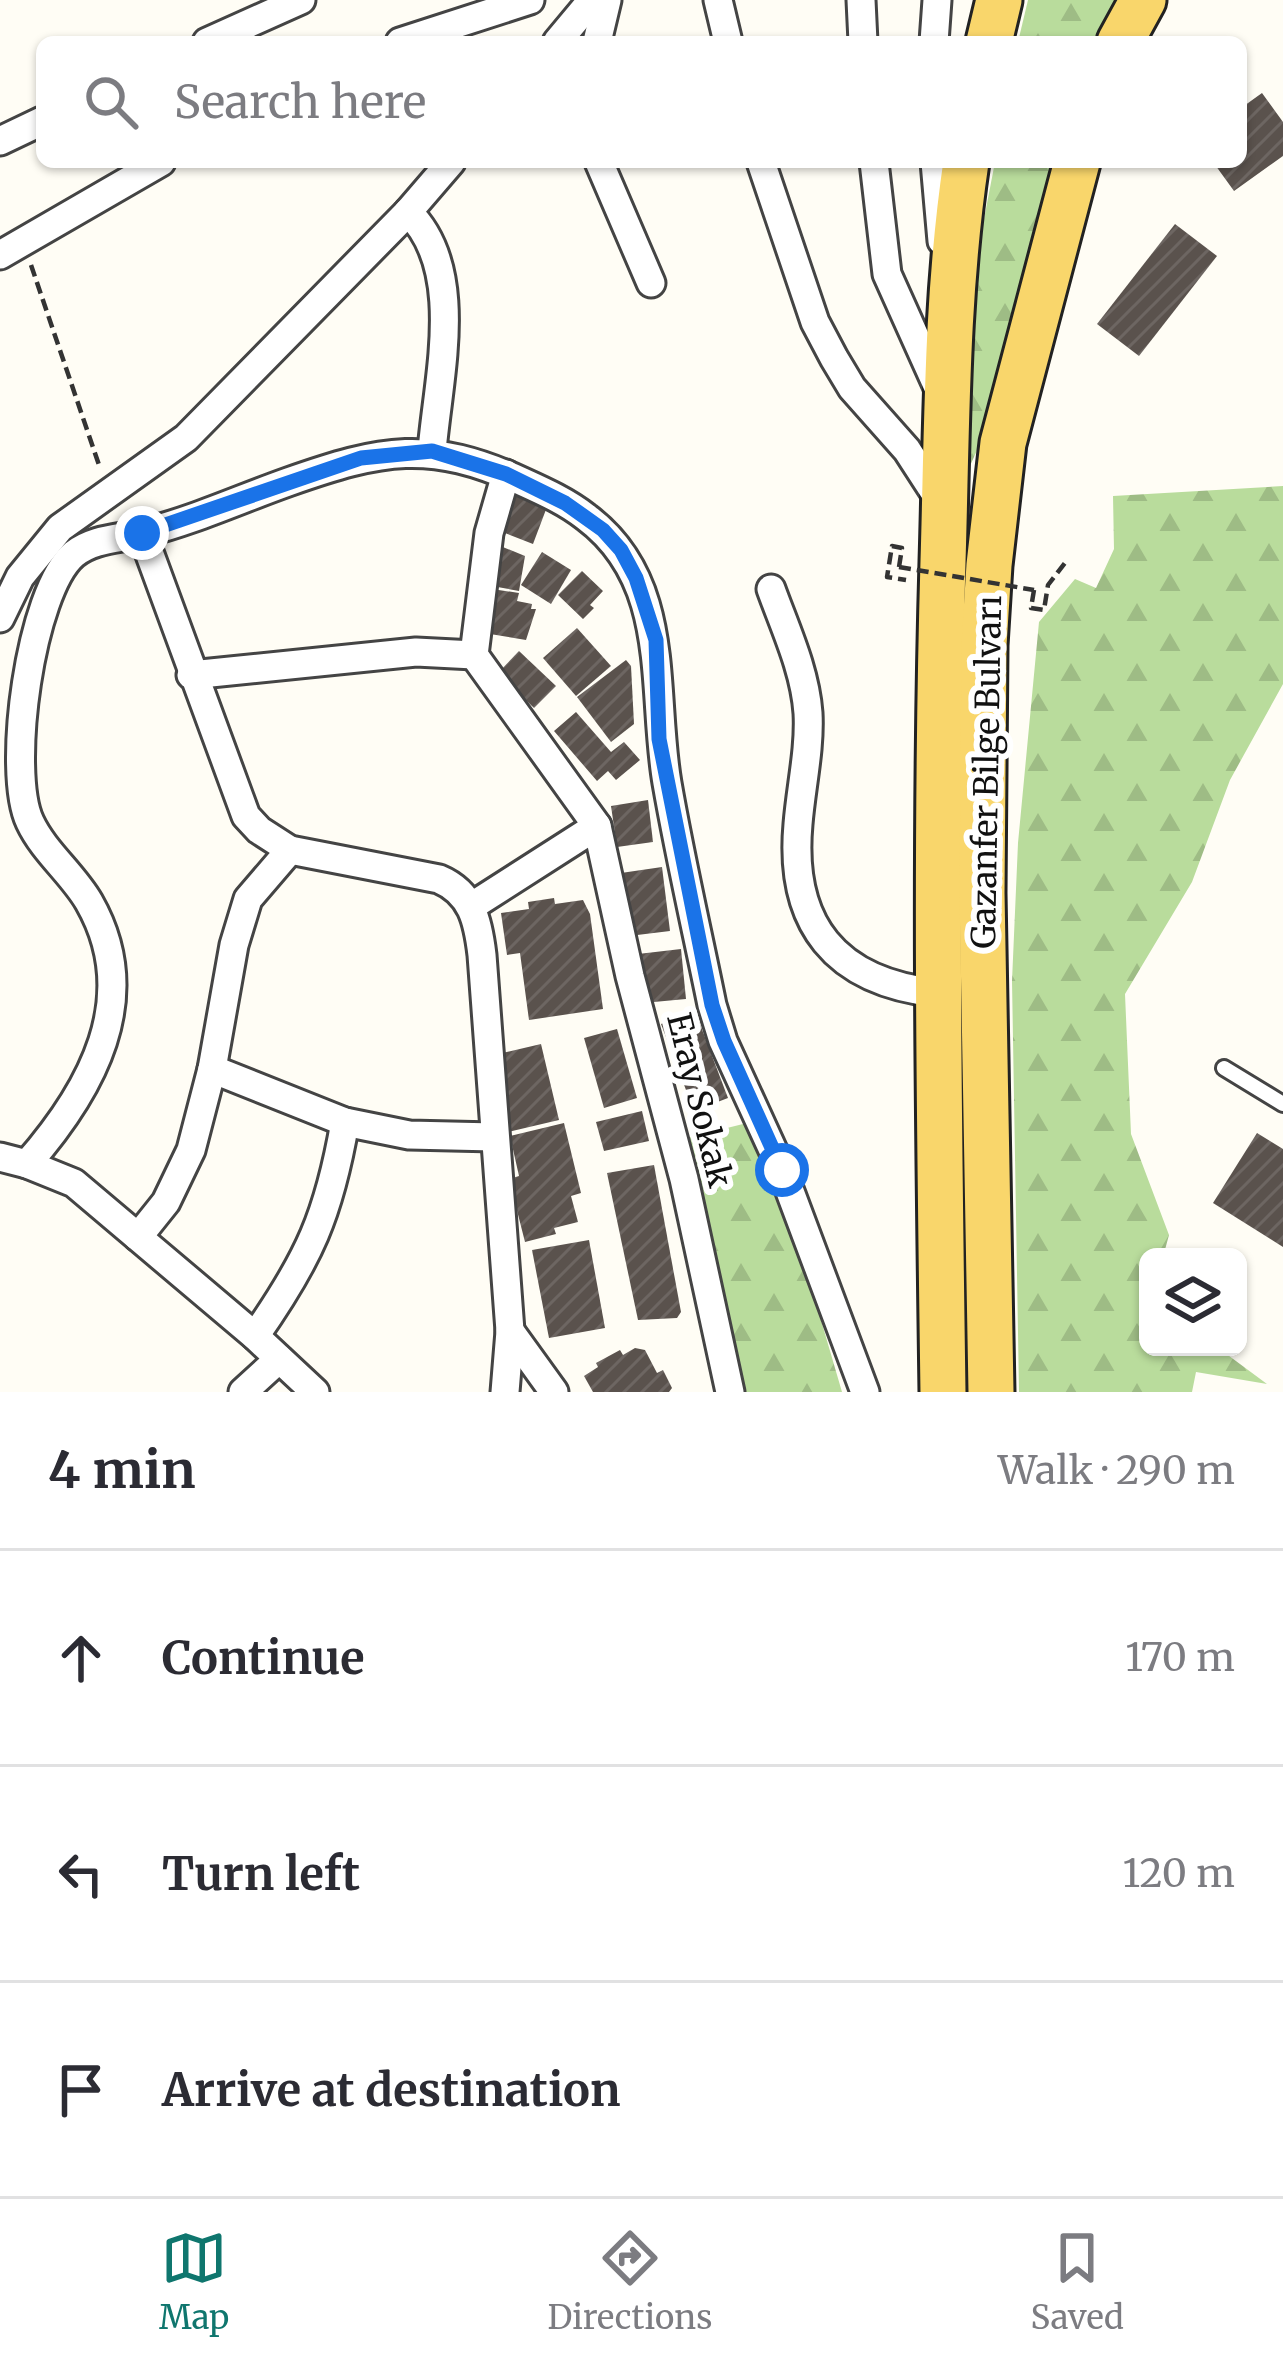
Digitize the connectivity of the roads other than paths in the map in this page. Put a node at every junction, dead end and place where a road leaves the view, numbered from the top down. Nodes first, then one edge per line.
1 (301, 0) edge
2 (530, 0) edge
3 (592, 0) edge
4 (607, 0) edge
5 (718, 0) edge
6 (861, 0) edge
7 (938, 0) edge
8 (999, 0) edge
9 (1143, 0) edge
10 (220, 36) edge
11 (419, 36) edge
12 (562, 36) edge
13 (598, 36) edge
14 (727, 36) edge
15 (863, 36) edge
16 (935, 36) edge
17 (990, 36) edge
18 (1123, 36) edge
19 (36, 124) edge
20 (0, 140) edge
21 (151, 168) edge
22 (446, 168) edge
23 (602, 168) edge
24 (763, 168) edge
25 (875, 168) edge
26 (935, 168) edge
27 (965, 168) edge
28 (1075, 168) edge
29 (408, 212) junction
30 (11, 249) edge
31 (651, 283) dead end
32 (949, 300) junction
33 (945, 402) junction
34 (432, 451) junction
35 (506, 474) junction
36 (945, 508) junction
37 (74, 518) junction
38 (142, 533) junction
39 (92, 544) junction
40 (770, 589) dead end
41 (0, 618) edge
42 (474, 656) junction
43 (191, 675) junction
44 (598, 826) junction
45 (290, 850) junction
46 (472, 906) junction
47 (937, 993) junction
48 (1224, 1068) dead end
49 (212, 1069) junction
50 (1283, 1104) edge
51 (345, 1122) junction
52 (494, 1137) junction
53 (14, 1161) edge
54 (138, 1237) junction
55 (510, 1331) junction
56 (255, 1336) junction
57 (279, 1359) junction
58 (243, 1392) edge
59 (315, 1392) edge
60 (505, 1392) edge
61 (554, 1392) edge
62 (730, 1392) edge
63 (865, 1392) edge
64 (943, 1392) edge
65 (991, 1392) edge

1 - 10 street
2 - 11 street
3 - 12 street
4 - 13 street
5 - 14 street
6 - 15 street
7 - 16 street
8 - 17 main road
9 - 18 main road
19 - 20 street
21 - 30 street
22 - 29 street
23 - 31 street
24 - 36 street
25 - 33 street
26 - 32 street
27 - 32 main road, Gazanfer Bilge Bulvarı
28 - 65 main road, Gazanfer Bilge Bulvarı
29 - 34 street
29 - 37 street
32 - 33 main road, Gazanfer Bilge Bulvarı
33 - 36 main road, Gazanfer Bilge Bulvarı
34 - 35 street
34 - 38 street
35 - 42 street
35 - 63 street
36 - 47 main road, Gazanfer Bilge Bulvarı
37 - 39 street
37 - 41 street
38 - 39 street
38 - 43 street
39 - 53 street
40 - 47 street
42 - 43 street
42 - 44 street
43 - 45 street
44 - 46 street
44 - 62 street, Eray Sokak
45 - 46 street
45 - 49 street
46 - 52 street
47 - 64 main road, Gazanfer Bilge Bulvarı
48 - 50 lane
49 - 51 street
49 - 54 street
51 - 52 street
51 - 56 street
52 - 55 street
53 - 54 street
54 - 56 street
55 - 60 street
55 - 61 street
56 - 57 street
57 - 58 street
57 - 59 street

